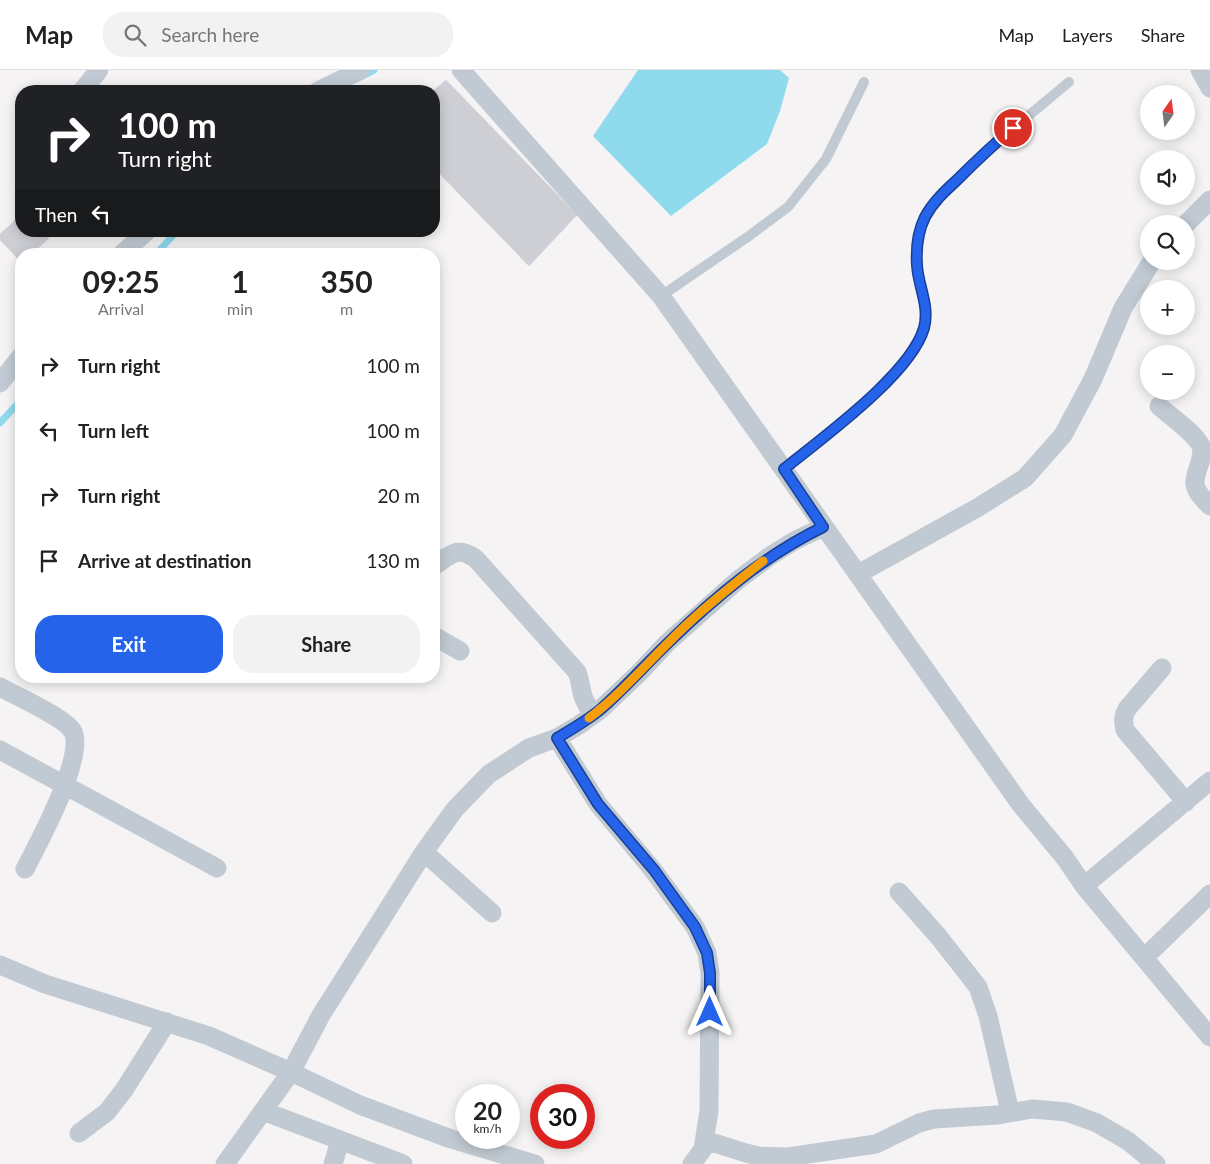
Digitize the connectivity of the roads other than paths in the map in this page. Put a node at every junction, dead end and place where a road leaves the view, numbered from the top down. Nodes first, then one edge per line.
1 (99, 70) edge
2 (361, 70) edge
3 (461, 70) edge
4 (1200, 70) edge
5 (864, 82) dead end
6 (1068, 82) dead end
7 (87, 85) edge
8 (330, 85) edge
9 (1210, 88) edge
10 (1210, 200) edge
11 (1195, 215) edge
12 (140, 237) edge
13 (129, 248) edge
14 (1146, 270) edge
15 (661, 296) junction
16 (15, 364) edge
17 (0, 383) edge
18 (1159, 406) dead end
19 (784, 469) junction
20 (1210, 506) edge
21 (823, 527) junction
22 (440, 562) edge
23 (858, 574) junction
24 (440, 639) edge
25 (460, 651) dead end
26 (1162, 668) dead end
27 (0, 687) edge
28 (593, 715) junction
29 (557, 738) junction
30 (0, 750) edge
31 (1210, 781) edge
32 (65, 785) junction
33 (1186, 802) junction
34 (424, 852) junction
35 (217, 868) dead end
36 (25, 869) dead end
37 (1084, 886) junction
38 (898, 892) dead end
39 (1210, 894) edge
40 (492, 913) dead end
41 (1144, 958) junction
42 (0, 965) edge
43 (167, 1022) junction
44 (1210, 1037) edge
45 (292, 1072) junction
46 (263, 1111) junction
47 (1010, 1112) junction
48 (79, 1133) dead end
49 (705, 1140) junction
50 (340, 1141) junction
51 (225, 1164) edge
52 (333, 1164) edge
53 (403, 1164) edge
54 (535, 1164) edge
55 (692, 1164) edge
56 (1156, 1164) edge

1 - 7 street
2 - 8 street
3 - 15 street
4 - 9 street
5 - 15 lane
6 - 19 lane
10 - 11 street
12 - 13 street
14 - 23 street
15 - 19 street
16 - 17 street
18 - 20 street
19 - 21 street
21 - 23 street
21 - 28 street
22 - 28 street
23 - 37 street
24 - 25 street
26 - 33 street
27 - 32 street
28 - 29 street
29 - 34 street
29 - 49 street
30 - 32 street
31 - 33 street
32 - 35 street
32 - 36 street
33 - 37 street
34 - 40 street
34 - 45 street
37 - 41 street
38 - 47 street
39 - 41 street
41 - 44 street
42 - 43 street
43 - 45 street
43 - 48 street
45 - 46 street
45 - 54 street
46 - 50 street
46 - 51 street
47 - 49 street
47 - 56 street
49 - 55 street
50 - 52 street
50 - 53 street

